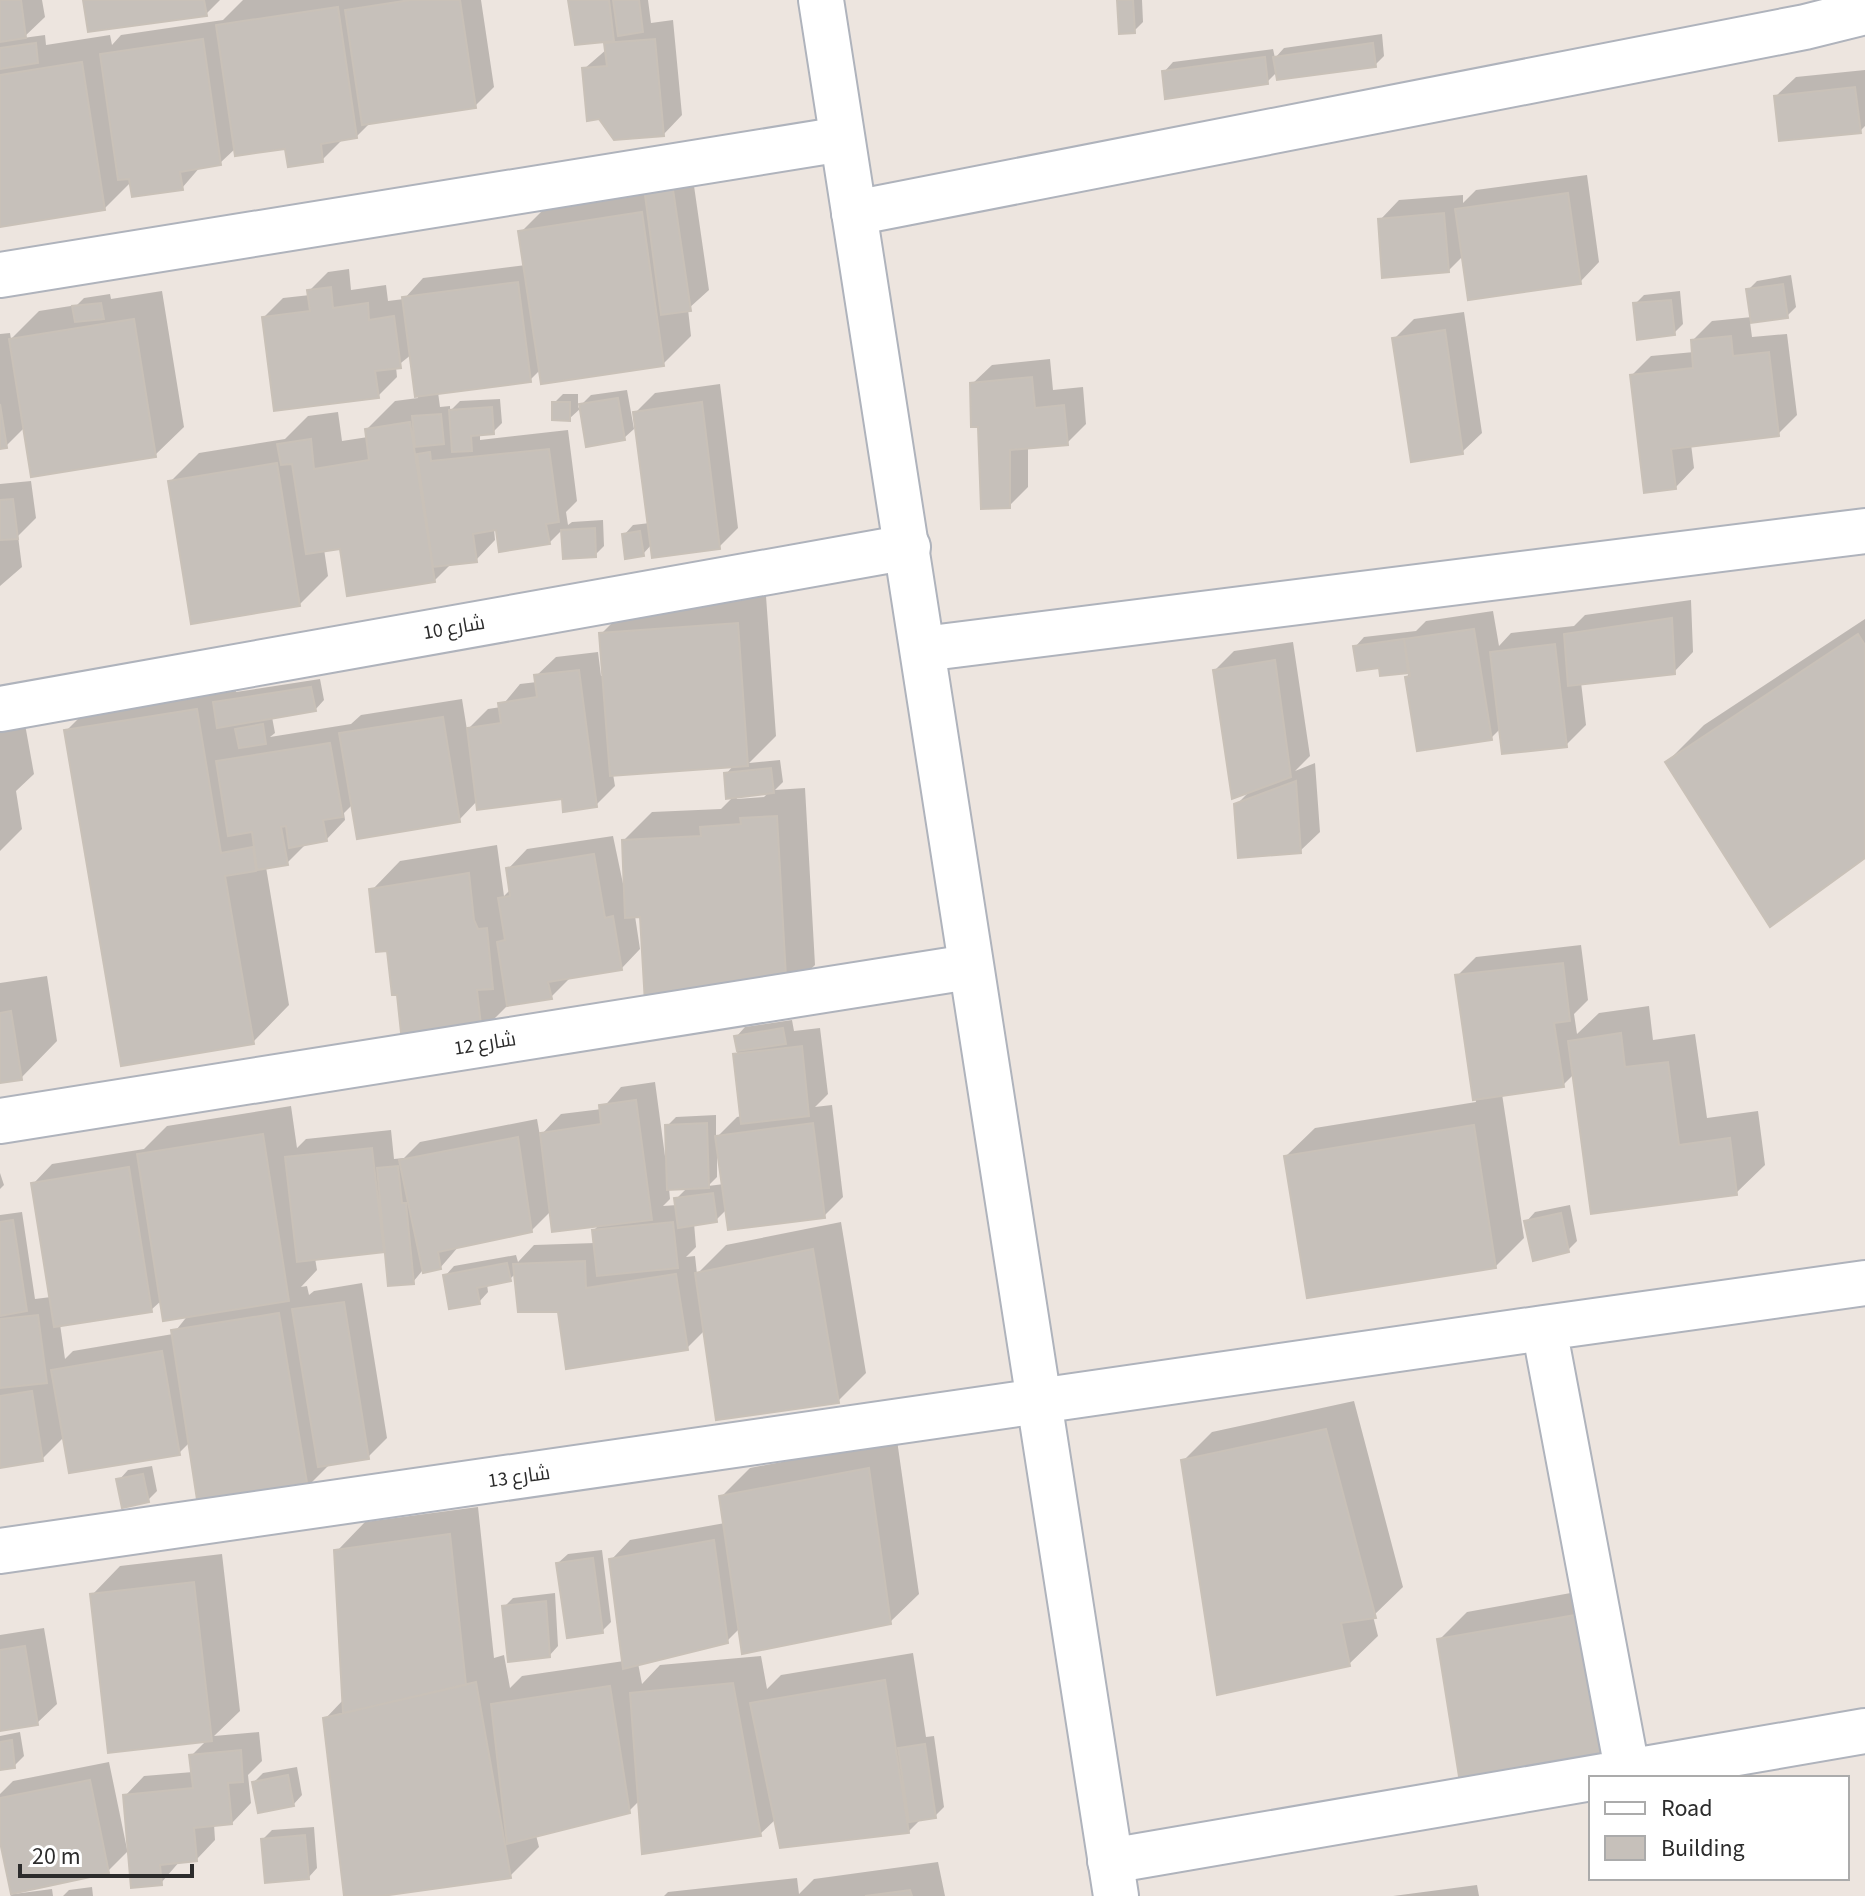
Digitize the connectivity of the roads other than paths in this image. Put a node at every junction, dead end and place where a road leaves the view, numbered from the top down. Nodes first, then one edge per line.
1 (821, 0) edge
2 (1865, 12) edge
3 (842, 139) junction
4 (854, 213) junction
5 (0, 275) edge
6 (1865, 531) edge
7 (908, 547) junction
8 (923, 649) junction
9 (0, 709) edge
10 (969, 967) junction
11 (0, 1121) edge
12 (1865, 1283) edge
13 (1544, 1328) junction
14 (1038, 1403) junction
15 (0, 1551) edge
16 (1865, 1731) edge
17 (1627, 1769) junction
18 (1594, 1776) edge
19 (1589, 1777) edge
20 (1113, 1878) edge

1 - 3 street
2 - 4 street
3 - 4 street
3 - 5 street
4 - 7 street
6 - 8 street
7 - 8 street
7 - 9 street, شارع 10
8 - 10 street
10 - 11 street, شارع 12
10 - 14 street
12 - 13 street, شارع 13
13 - 14 street, شارع 13
13 - 17 street
14 - 15 street, شارع 13
14 - 20 street
16 - 17 street
17 - 18 street
19 - 20 street

